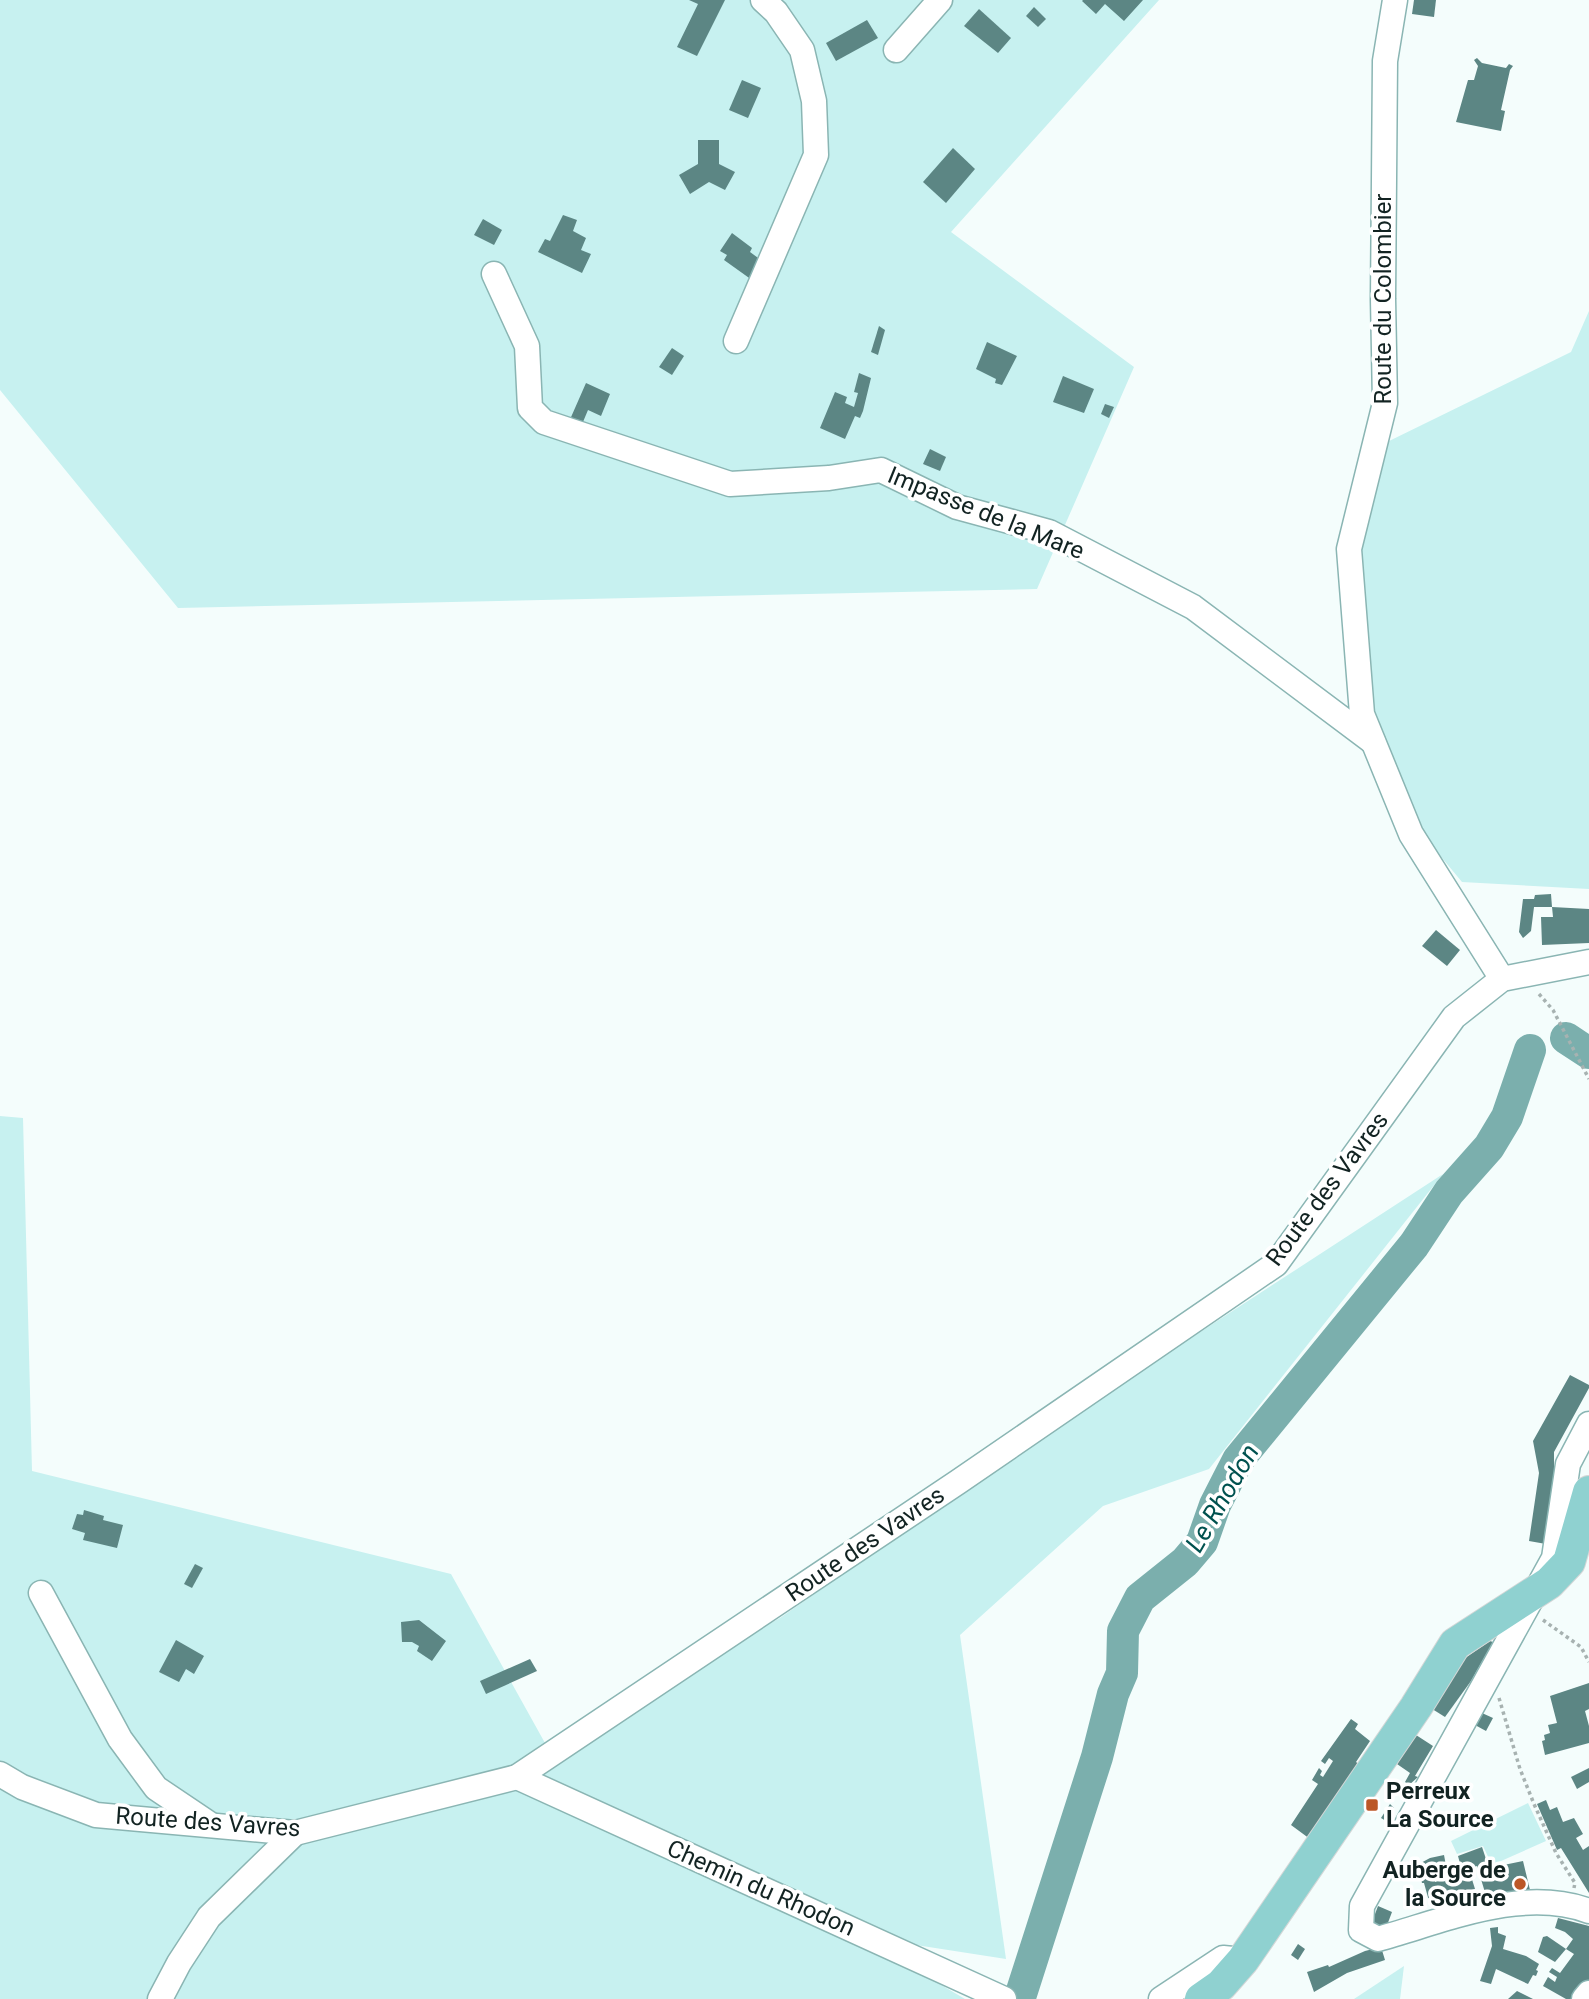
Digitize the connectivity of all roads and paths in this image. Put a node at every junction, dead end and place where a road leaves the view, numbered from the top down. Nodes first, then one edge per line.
1 (763, 0) edge
2 (940, 0) edge
3 (1395, 0) edge
4 (896, 50) dead end
5 (494, 274) dead end
6 (736, 341) dead end
7 (1373, 742) junction
8 (1589, 962) edge
9 (1512, 976) junction
10 (1589, 1079) edge
11 (1589, 1424) edge
12 (1589, 1492) edge
13 (41, 1592) dead end
14 (1531, 1600) junction
15 (1589, 1662) edge
16 (1497, 1693) dead end
17 (0, 1774) edge
18 (517, 1777) junction
19 (211, 1825) junction
20 (295, 1833) junction
21 (1579, 1907) edge
22 (1243, 1960) junction
23 (1589, 1993) edge
24 (159, 1999) edge
25 (1004, 1999) edge
26 (1161, 1999) edge
27 (1201, 1999) edge
28 (1584, 1999) edge

1 - 6 street
2 - 4 street
3 - 7 street, Route du Colombier
5 - 7 street, Impasse de la Mare
7 - 9 street, Route du Colombier
8 - 9 street, Route des Vavres
9 - 10 path
9 - 18 street, Route des Vavres
11 - 14 street
12 - 14 main road
13 - 19 street
14 - 15 path
14 - 21 street
14 - 22 main road
16 - 21 path
17 - 19 street, Route des Vavres
18 - 20 street, Route des Vavres
18 - 25 street, Chemin du Rhodon
19 - 20 street, Route des Vavres
20 - 24 street
22 - 26 street
22 - 27 main road
23 - 28 street

